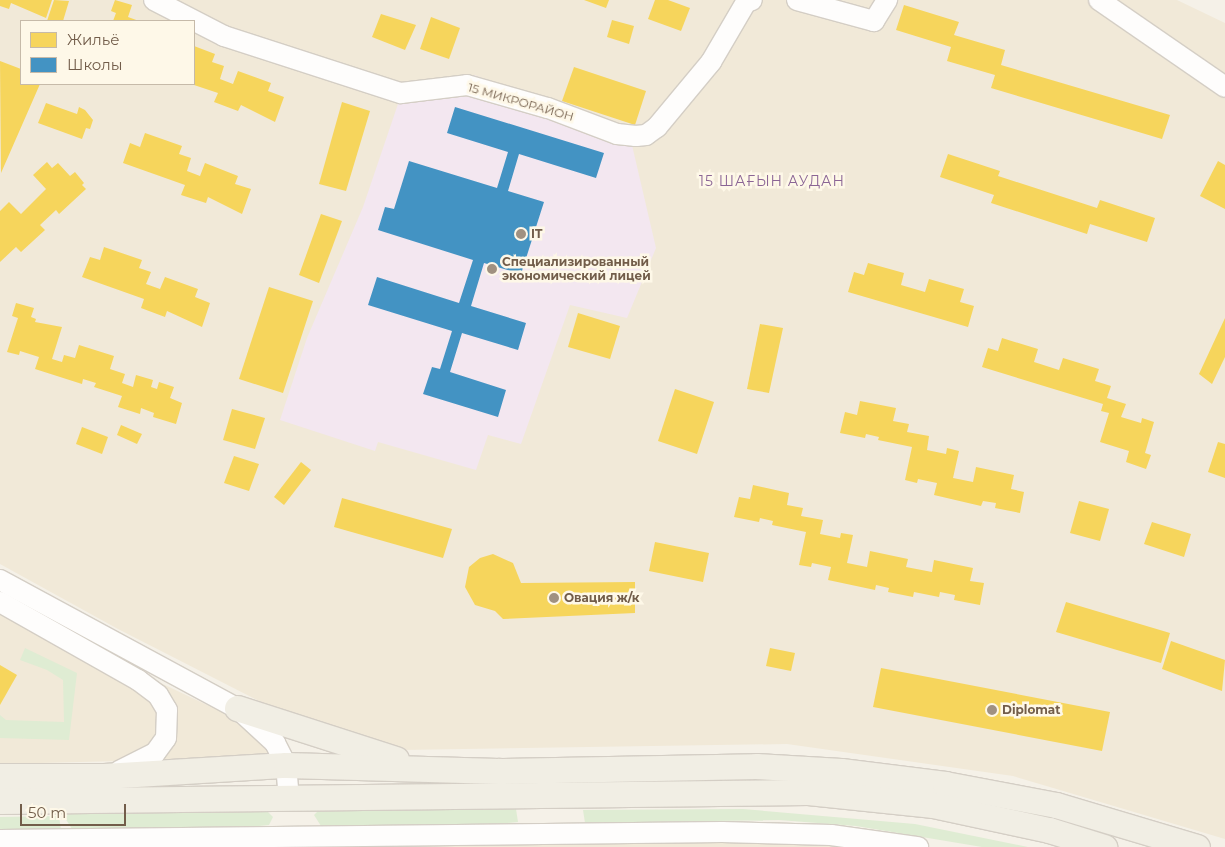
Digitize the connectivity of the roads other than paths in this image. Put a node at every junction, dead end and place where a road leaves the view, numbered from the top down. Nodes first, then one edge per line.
1 (154, 0) edge
2 (797, 0) edge
3 (887, 0) edge
4 (1099, 0) edge
5 (749, 1) edge
6 (193, 20) edge
7 (195, 21) edge
8 (1225, 86) edge
9 (0, 580) edge
10 (0, 602) edge
11 (237, 708) junction
12 (286, 765) junction
13 (435, 770) junction
14 (0, 776) edge
15 (104, 776) junction
16 (289, 800) junction
17 (0, 801) edge
18 (0, 840) edge
19 (918, 847) edge
20 (1104, 847) edge
21 (1197, 847) edge

1 - 6 street, 15 МИКРОРАЙОН
2 - 3 street
4 - 8 street
5 - 7 street, 15 МИКРОРАЙОН
9 - 11 street
10 - 15 street
11 - 12 street
11 - 13 main road
12 - 13 main road
12 - 15 main road
12 - 16 street
13 - 21 main road
14 - 15 main road
16 - 17 main road
16 - 20 main road
18 - 19 street

